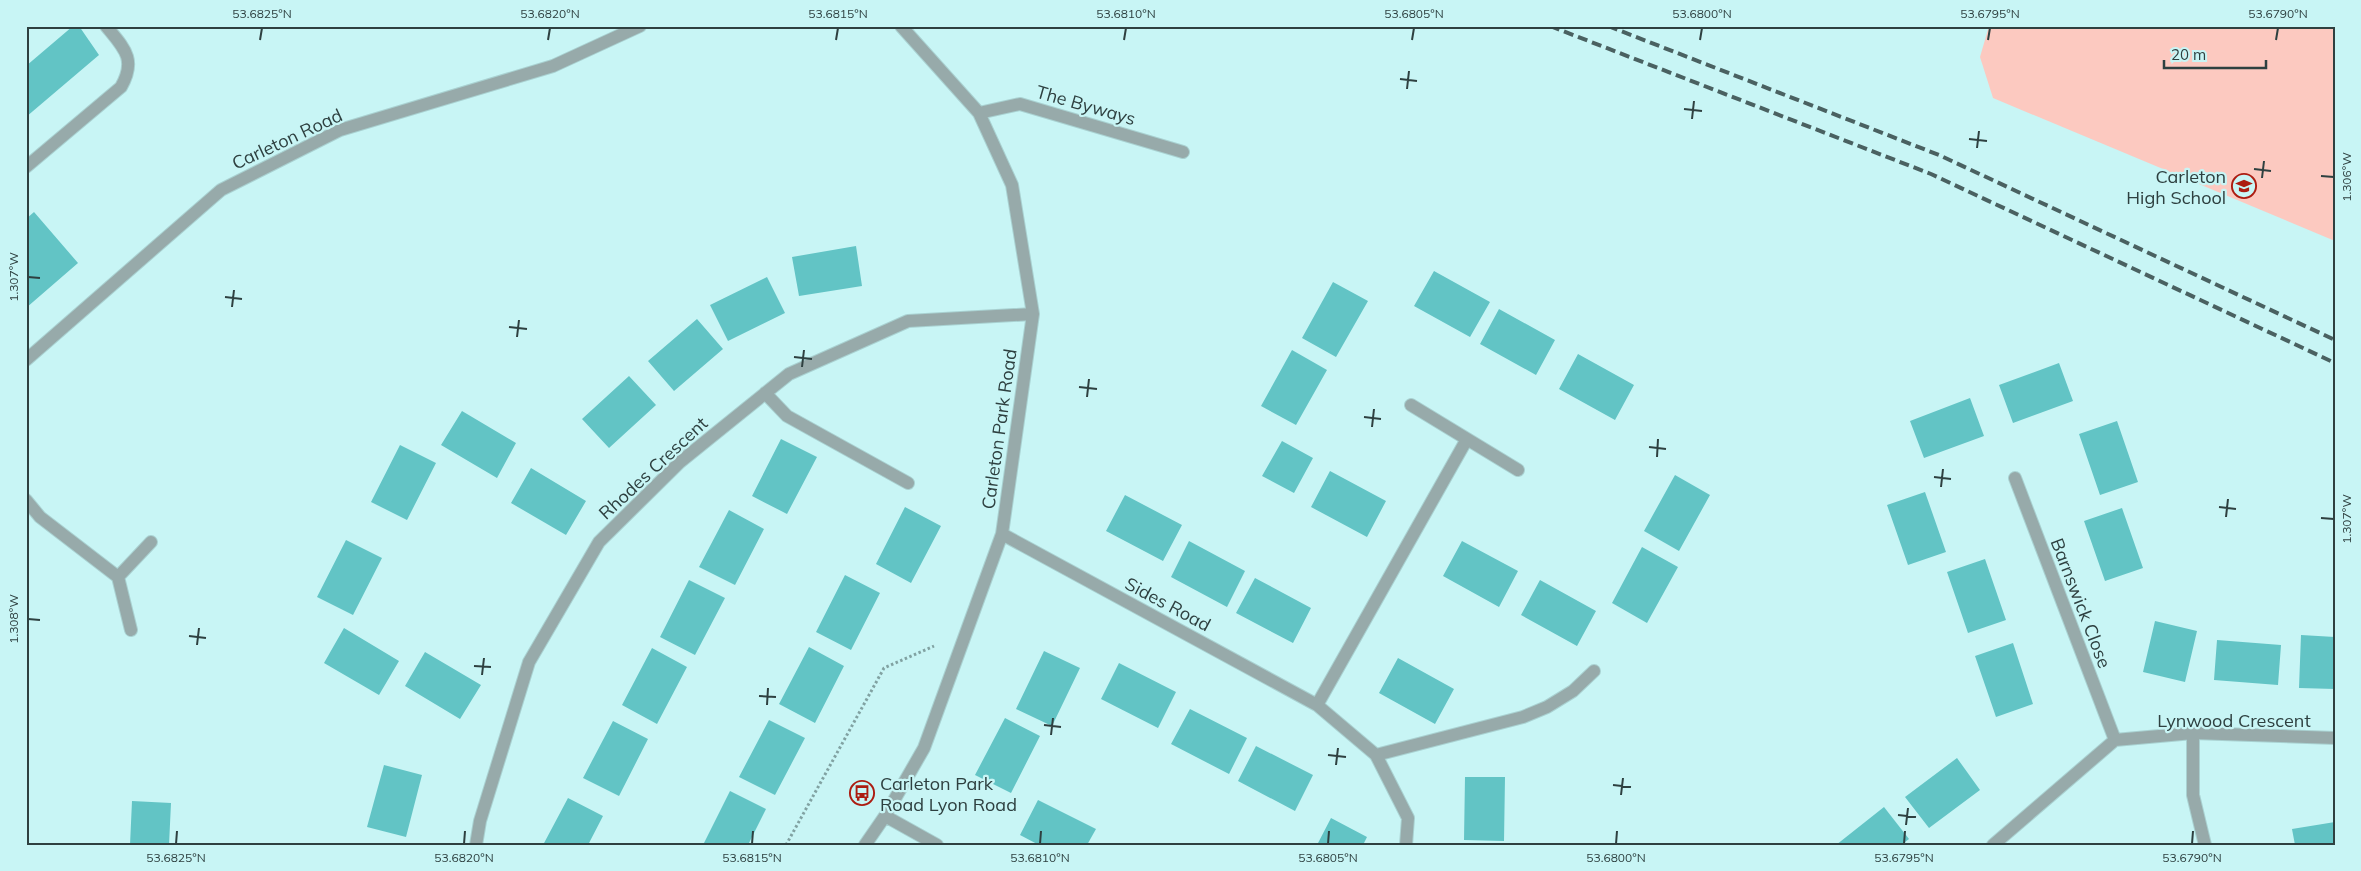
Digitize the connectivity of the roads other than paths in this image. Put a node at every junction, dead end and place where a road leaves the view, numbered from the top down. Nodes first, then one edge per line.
1 (106, 26) edge
2 (640, 26) edge
3 (901, 26) edge
4 (979, 114) junction
5 (1183, 152) dead end
6 (26, 168) edge
7 (1033, 314) junction
8 (26, 360) edge
9 (765, 393) junction
10 (1411, 405) dead end
11 (1467, 439) junction
12 (1518, 470) dead end
13 (2015, 478) dead end
14 (908, 484) dead end
15 (26, 500) edge
16 (1002, 534) junction
17 (151, 542) dead end
18 (118, 577) junction
19 (131, 630) dead end
20 (1594, 670) dead end
21 (1317, 705) junction
22 (2193, 733) junction
23 (2335, 738) edge
24 (2115, 740) junction
25 (1376, 755) junction
26 (885, 816) junction
27 (476, 845) edge
28 (865, 845) edge
29 (937, 845) edge
30 (1406, 845) edge
31 (1993, 845) edge
32 (2205, 845) edge

1 - 6 street
2 - 8 street, Carleton Road
3 - 4 street, Carleton Park Road
4 - 5 street, The Byways
4 - 7 street, Carleton Park Road
7 - 9 street, Rhodes Crescent
7 - 16 street, Carleton Park Road
9 - 14 street
9 - 27 street, Rhodes Crescent
10 - 11 street
11 - 12 street
11 - 21 street
13 - 24 street, Barnswick Close
15 - 18 street
16 - 21 street, Sides Road
16 - 26 street, Carleton Park Road
17 - 18 street
18 - 19 street
20 - 25 street
21 - 25 street, Sides Road
22 - 23 street, Lynwood Crescent
22 - 24 street, Lynwood Crescent
22 - 32 street
24 - 31 street
25 - 30 street, Sides Road
26 - 28 street, Carleton Park Road
26 - 29 street

